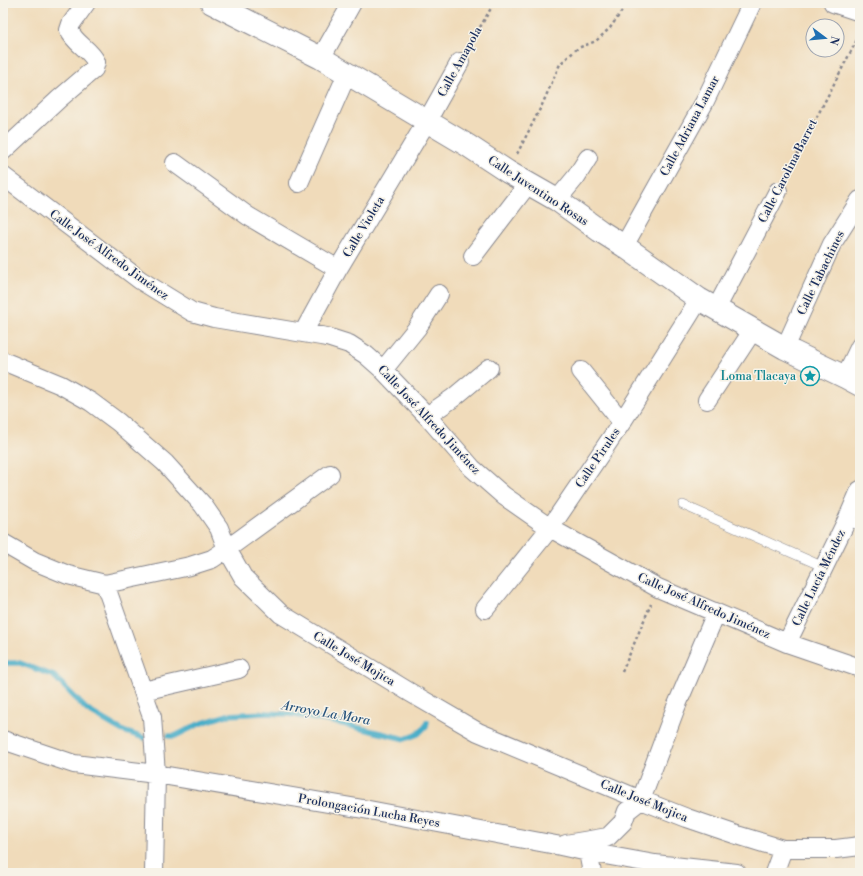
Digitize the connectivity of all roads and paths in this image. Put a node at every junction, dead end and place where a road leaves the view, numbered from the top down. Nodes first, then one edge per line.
1 (86, 3) edge
2 (352, 3) edge
3 (494, 3) edge
4 (626, 3) edge
5 (752, 3) edge
6 (833, 3) edge
7 (224, 6) edge
8 (860, 12) edge
9 (860, 34) edge
10 (321, 58) junction
11 (460, 62) joint
12 (347, 74) junction
13 (427, 121) junction
14 (3, 151) edge
15 (588, 158) dead end
16 (175, 163) dead end
17 (508, 172) junction
18 (3, 176) edge
19 (299, 183) dead end
20 (528, 184) junction
21 (778, 191) joint
22 (557, 200) junction
23 (860, 200) edge
24 (624, 246) junction
25 (474, 256) dead end
26 (338, 269) junction
27 (439, 294) dead end
28 (707, 304) junction
29 (753, 330) junction
30 (303, 333) junction
31 (860, 346) edge
32 (785, 348) junction
33 (3, 361) edge
34 (489, 368) dead end
35 (383, 370) junction
36 (582, 371) dead end
37 (852, 381) edge
38 (707, 400) dead end
39 (427, 416) junction
40 (622, 422) junction
41 (330, 474) dead end
42 (860, 490) edge
43 (683, 506) dead end
44 (854, 523) edge
45 (550, 528) junction
46 (3, 543) edge
47 (227, 549) junction
48 (824, 567) junction
49 (105, 584) junction
50 (658, 588) junction
51 (485, 609) dead end
52 (716, 613) junction
53 (788, 643) junction
54 (860, 668) edge
55 (239, 669) dead end
56 (622, 672) dead end
57 (143, 691) junction
58 (3, 740) edge
59 (156, 774) junction
60 (641, 800) junction
61 (556, 845) junction
62 (860, 846) edge
63 (783, 849) junction
64 (588, 852) junction
65 (154, 873) edge
66 (592, 873) edge
67 (737, 873) edge
68 (774, 873) edge

1 - 14 street
2 - 10 street
3 - 11 path, Calle Amapola
4 - 17 path
5 - 24 street, Calle Adriana Lamar
6 - 8 street
7 - 10 street, Calle Juventino Rosas
9 - 21 path, Calle Carolina Barret
10 - 12 street, Calle Juventino Rosas
11 - 13 street, Calle Amapola
12 - 13 street, Calle Juventino Rosas
12 - 19 street
13 - 17 street, Calle Juventino Rosas
13 - 26 street, Calle Violeta
15 - 22 street
16 - 26 street
17 - 20 street, Calle Juventino Rosas
18 - 30 street, Calle José Alfredo Jiménez
20 - 22 street, Calle Juventino Rosas
20 - 25 street
21 - 28 street, Calle Carolina Barret
22 - 24 street, Calle Juventino Rosas
23 - 32 street, Calle Tabachines
24 - 28 street, Calle Juventino Rosas
26 - 30 street, Calle Violeta
27 - 35 street
28 - 29 street, Calle Juventino Rosas
28 - 40 street, Calle Pirules
29 - 32 street, Calle Juventino Rosas
29 - 38 street
30 - 35 street, Calle José Alfredo Jiménez
31 - 37 street
32 - 37 street, Calle Juventino Rosas
33 - 47 street, Calle José Mojica
34 - 39 street
35 - 39 street, Calle José Alfredo Jiménez
36 - 40 street
39 - 45 street, Calle José Alfredo Jiménez
40 - 45 street, Calle Pirules
41 - 47 street
42 - 44 street, Calle Lucía Méndez
43 - 48 lane
44 - 48 street, Calle Lucía Méndez
45 - 50 street, Calle José Alfredo Jiménez
45 - 51 street, Calle Pirules
46 - 49 street
47 - 49 street
47 - 60 street, Calle José Mojica
48 - 53 street, Calle Lucía Méndez
49 - 57 street
50 - 52 street, Calle José Alfredo Jiménez
50 - 56 path
52 - 53 street, Calle José Alfredo Jiménez
52 - 60 street
53 - 54 street, Calle José Alfredo Jiménez
55 - 57 street
57 - 59 street
58 - 59 street, Prolongación Lucha Reyes
59 - 61 street, Prolongación Lucha Reyes
59 - 65 street
60 - 61 street
60 - 63 street, Calle José Mojica
61 - 64 street, Prolongación Lucha Reyes
62 - 63 street, Calle José Mojica
63 - 68 street
64 - 66 street
64 - 67 street, Prolongación Lucha Reyes

